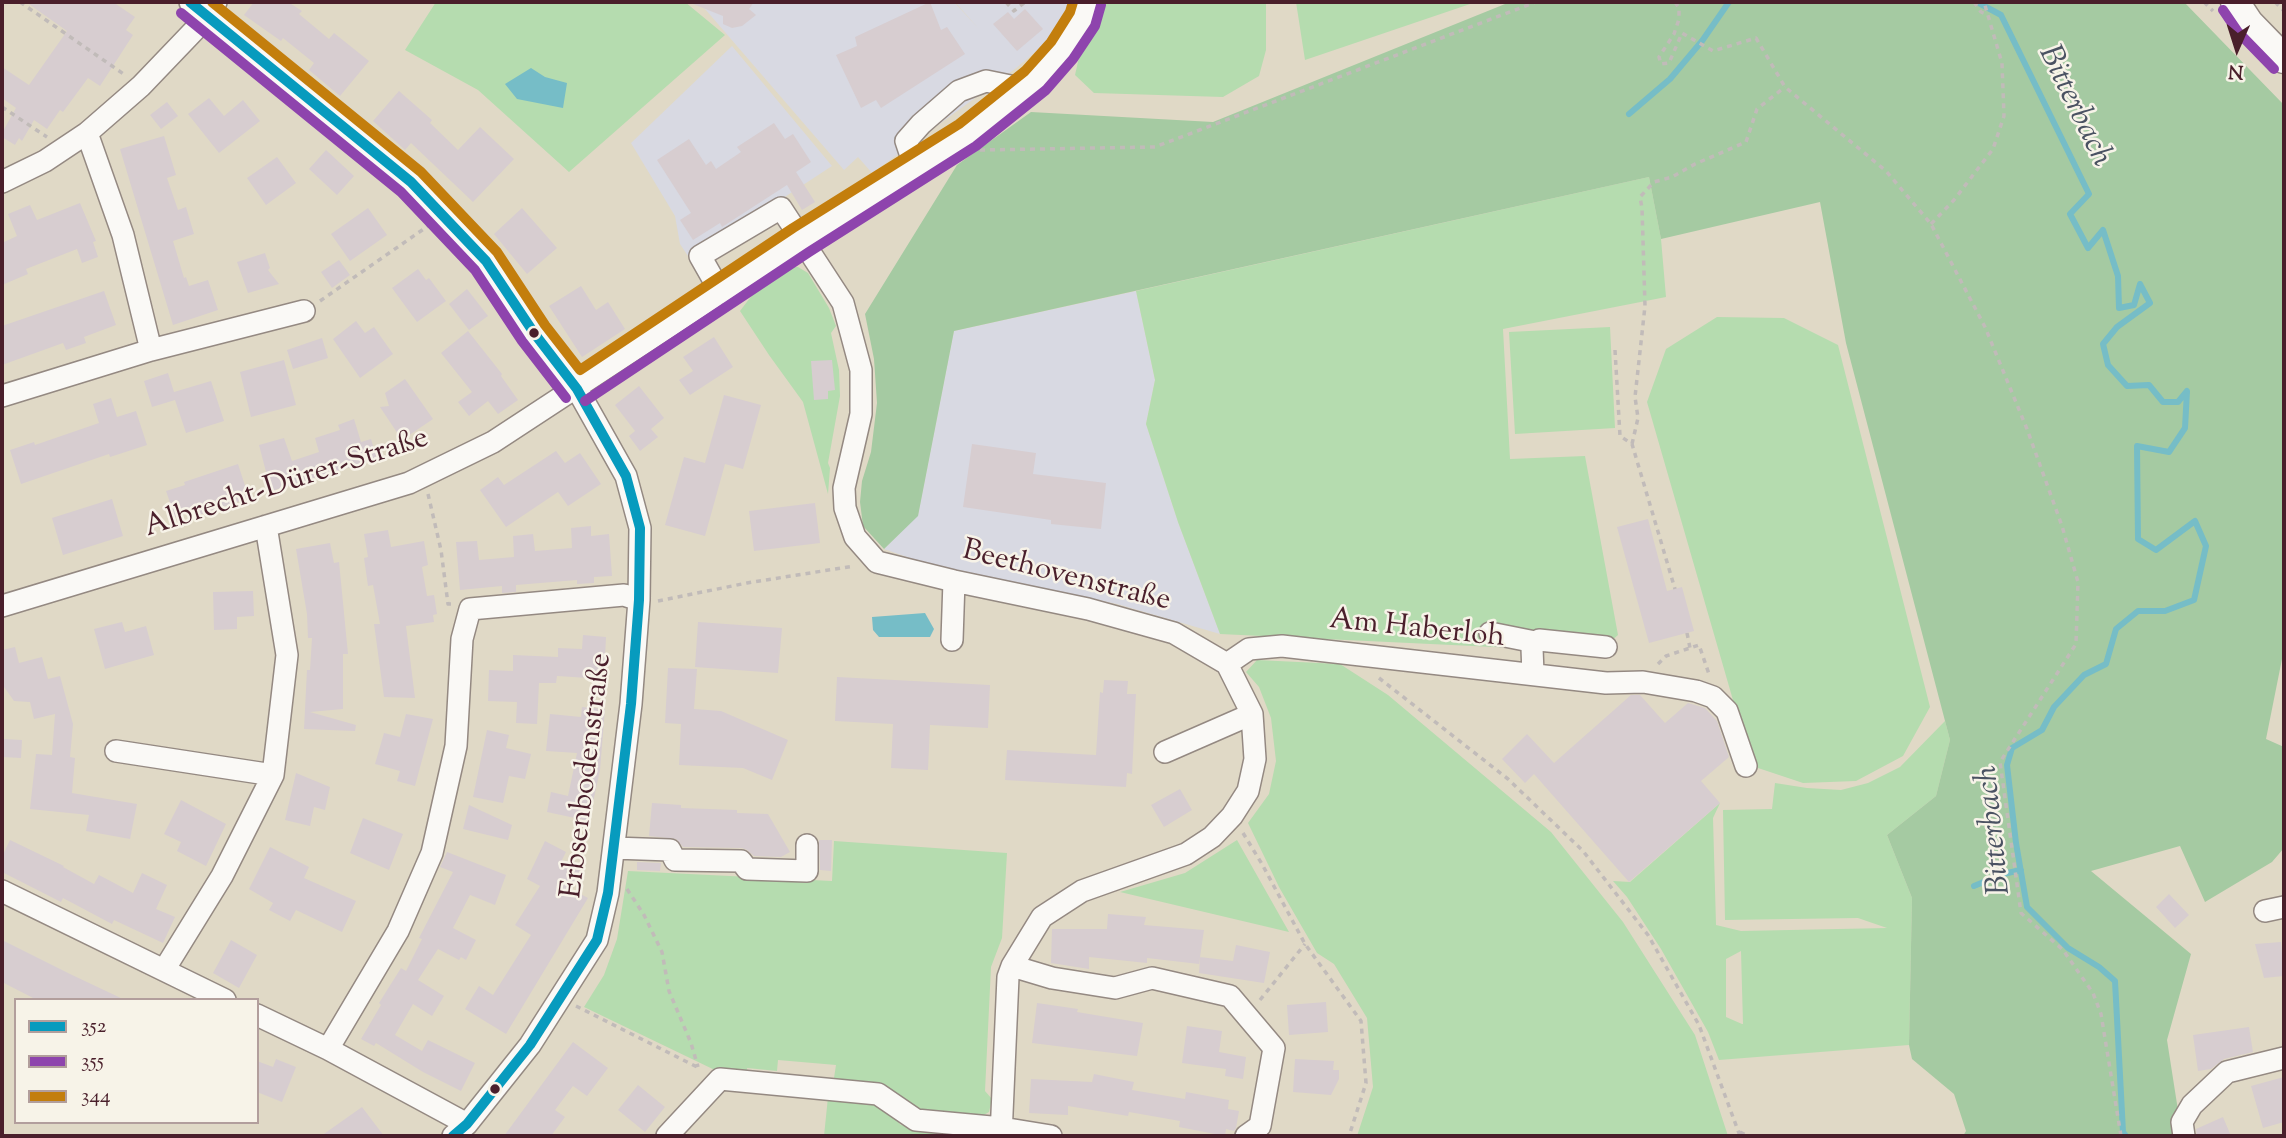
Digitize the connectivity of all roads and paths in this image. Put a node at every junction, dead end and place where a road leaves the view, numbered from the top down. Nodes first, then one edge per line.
1 (20, 2) edge
2 (190, 2) edge
3 (1006, 2) edge
4 (1025, 2) edge
5 (1087, 2) edge
6 (1536, 2) edge
7 (1675, 2) edge
8 (1974, 2) edge
9 (1984, 2) edge
10 (2236, 2) edge
11 (2275, 2) edge
12 (212, 9) edge
13 (2284, 11) edge
14 (1986, 14) junction
15 (2284, 37) edge
16 (2284, 59) edge
17 (141, 86) junction
18 (1784, 87) junction
19 (1025, 89) junction
20 (2, 107) edge
21 (87, 133) junction
22 (65, 148) junction
23 (968, 150) dead end
24 (915, 168) junction
25 (2, 183) edge
26 (442, 217) junction
27 (1931, 224) junction
28 (801, 240) junction
29 (721, 293) junction
30 (304, 311) joint
31 (151, 350) junction
32 (1615, 350) dead end
33 (577, 388) junction
34 (2, 396) edge
35 (1632, 444) junction
36 (419, 478) junction
37 (266, 526) junction
38 (877, 562) junction
39 (954, 581) junction
40 (1675, 589) dead end
41 (639, 600) junction
42 (2, 606) edge
43 (470, 610) junction
44 (1687, 633) dead end
45 (1490, 634) dead end
46 (952, 640) dead end
47 (1535, 642) junction
48 (1606, 647) dead end
49 (1690, 648) junction
50 (1350, 655) junction
51 (1227, 664) junction
52 (1533, 674) junction
53 (1643, 682) junction
54 (1719, 703) junction
55 (1252, 714) junction
56 (116, 751) dead end
57 (1166, 752) dead end
58 (1746, 766) dead end
59 (273, 775) junction
60 (1232, 816) junction
61 (807, 845) dead end
62 (614, 848) junction
63 (610, 877) junction
64 (2, 891) edge
65 (1305, 944) junction
66 (1012, 966) junction
67 (164, 970) junction
68 (221, 998) edge
69 (561, 999) junction
70 (1245, 1014) junction
71 (259, 1016) edge
72 (328, 1049) junction
73 (2284, 1058) edge
74 (698, 1067) junction
75 (720, 1079) junction
76 (460, 1130) edge
77 (1002, 1132) edge
78 (1740, 1134) edge
79 (667, 1136) edge
80 (1051, 1136) edge
81 (1246, 1136) edge
82 (1349, 1136) edge
83 (1748, 1136) edge
84 (2121, 1136) edge
85 (2184, 1136) edge

1 - 17 path
2 - 12 street, Erbsenbodenstraße
3 - 4 path
5 - 19 street, Albrecht-Dürer-Straße
6 - 23 path
7 - 18 path
8 - 14 path
9 - 14 path
10 - 15 main road
10 - 16 main road
11 - 13 path
12 - 17 street
12 - 26 street, Erbsenbodenstraße
14 - 27 path
17 - 21 street
18 - 27 path
18 - 35 path
19 - 24 street, Albrecht-Dürer-Straße
19 - 24 street
20 - 22 path
21 - 22 street
21 - 31 street
22 - 25 street
24 - 28 street, Albrecht-Dürer-Straße
26 - 30 path
26 - 33 street, Erbsenbodenstraße
27 - 84 path
28 - 29 street, Albrecht-Dürer-Straße
28 - 29 street
28 - 38 street
29 - 33 street, Albrecht-Dürer-Straße
30 - 31 street
31 - 34 street
32 - 35 path
33 - 36 street, Albrecht-Dürer-Straße
33 - 41 street, Erbsenbodenstraße
35 - 40 path
36 - 37 street, Albrecht-Dürer-Straße
36 - 43 path
37 - 42 street, Albrecht-Dürer-Straße
37 - 59 street
38 - 39 street, Beethovenstraße
38 - 41 path
39 - 46 street
39 - 51 street, Beethovenstraße
41 - 43 street
41 - 62 street, Erbsenbodenstraße
43 - 72 street
44 - 49 path
45 - 47 street
47 - 48 street
47 - 52 street
49 - 53 path
49 - 54 path
50 - 51 street, Am Haberloh
50 - 52 street, Am Haberloh
50 - 78 path
51 - 55 street
52 - 53 street, Am Haberloh
53 - 54 street, Am Haberloh
54 - 58 street
55 - 57 street
55 - 60 street
56 - 59 street
59 - 67 street
60 - 65 path
60 - 66 street
61 - 62 street
62 - 63 street, Erbsenbodenstraße
63 - 69 street, Erbsenbodenstraße
63 - 74 path
64 - 67 street
65 - 70 path
65 - 82 path
66 - 70 street
66 - 77 street
67 - 68 street
69 - 74 path
69 - 76 street, Erbsenbodenstraße
70 - 81 street
71 - 72 street
72 - 76 street
73 - 85 street
74 - 75 path
75 - 77 street
75 - 79 street
77 - 80 street
78 - 83 path

